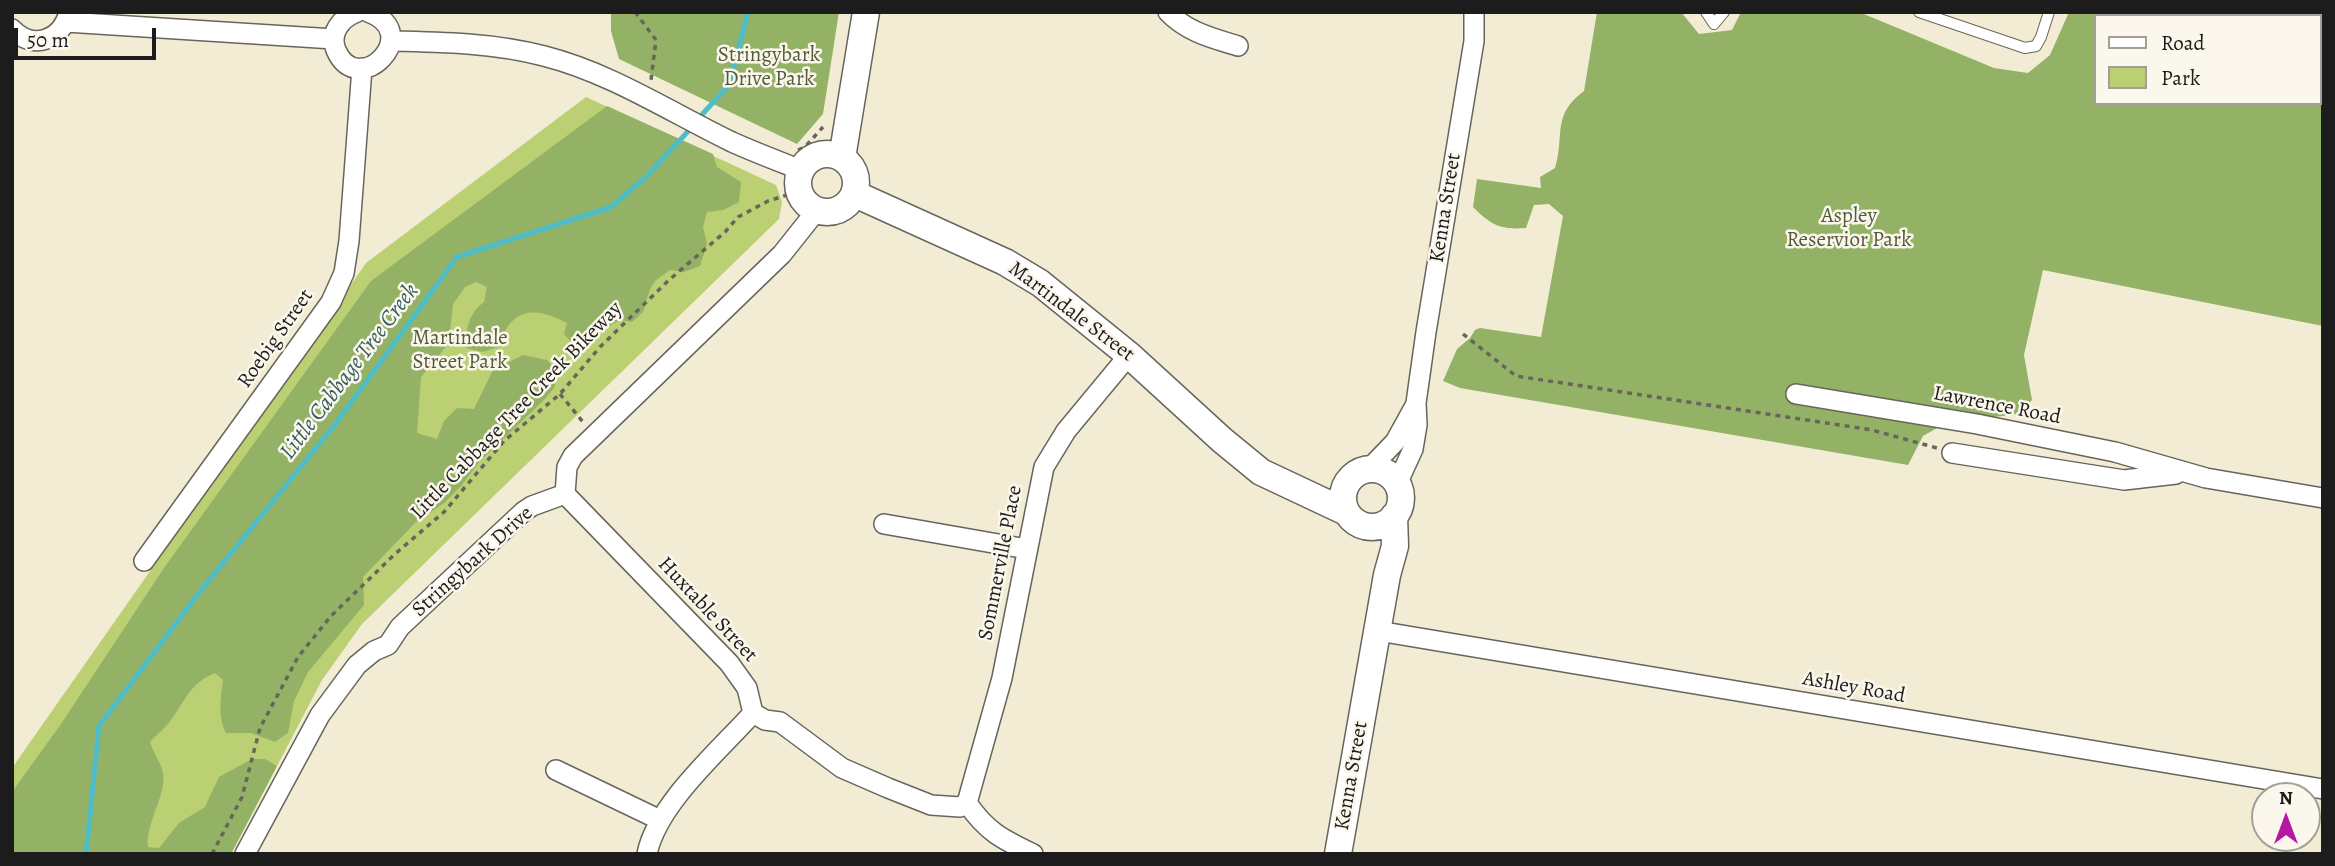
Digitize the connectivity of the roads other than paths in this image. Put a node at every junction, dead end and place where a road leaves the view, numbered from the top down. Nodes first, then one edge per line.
1 (357, 12) edge
2 (368, 12) edge
3 (866, 12) edge
4 (1168, 12) edge
5 (1474, 12) edge
6 (1706, 12) edge
7 (1724, 12) edge
8 (1919, 12) edge
9 (2049, 12) edge
10 (67, 17) edge
11 (12, 29) edge
12 (334, 39) junction
13 (391, 41) junction
14 (1238, 46) dead end
15 (362, 68) junction
16 (842, 158) junction
17 (797, 169) junction
18 (855, 194) junction
19 (817, 211) junction
20 (1129, 355) junction
21 (1796, 394) dead end
22 (1416, 403) junction
23 (1952, 453) road end
24 (1261, 472) junction
25 (2187, 472) junction
26 (1358, 477) junction
27 (1397, 485) junction
28 (565, 494) junction
29 (2323, 498) edge
30 (1394, 516) junction
31 (1357, 519) junction
32 (884, 524) dead end
33 (1027, 549) junction
34 (144, 561) dead end
35 (1387, 575) junction
36 (1378, 631) junction
37 (753, 713) junction
38 (556, 770) dead end
39 (2323, 789) edge
40 (967, 803) junction
41 (660, 820) junction
42 (244, 854) edge
43 (647, 854) edge
44 (1033, 854) edge
45 (1338, 854) edge

1 - 12 street
2 - 13 street
3 - 16 street
4 - 14 street
5 - 22 street, Kenna Street
6 - 7 lane
8 - 9 lane
10 - 11 street
10 - 12 street
12 - 15 street
13 - 15 street
13 - 17 street
15 - 34 street, Roebig Street
16 - 17 street
16 - 18 street
17 - 19 street
18 - 19 street
18 - 20 street, Martindale Street
19 - 28 street
20 - 24 street, Martindale Street
20 - 33 street, Sommerville Place
21 - 25 street, Lawrence Road
22 - 26 street, Kenna Street
22 - 27 street, Kenna Street
23 - 25 street, Lawrence Road
24 - 26 street
24 - 31 street, Martindale Street
25 - 29 street, Lawrence Road
26 - 27 street
26 - 31 street, Kenna Street
27 - 30 street, Kenna Street
28 - 37 street, Huxtable Street
28 - 42 street, Stringybark Drive
30 - 31 street
30 - 35 street, Kenna Street
31 - 35 street, Kenna Street
32 - 33 street
33 - 40 street, Sommerville Place
35 - 36 street, Kenna Street
36 - 39 street, Ashley Road
36 - 45 street, Kenna Street
37 - 40 street
37 - 41 street
38 - 41 street
40 - 44 street
41 - 43 street

